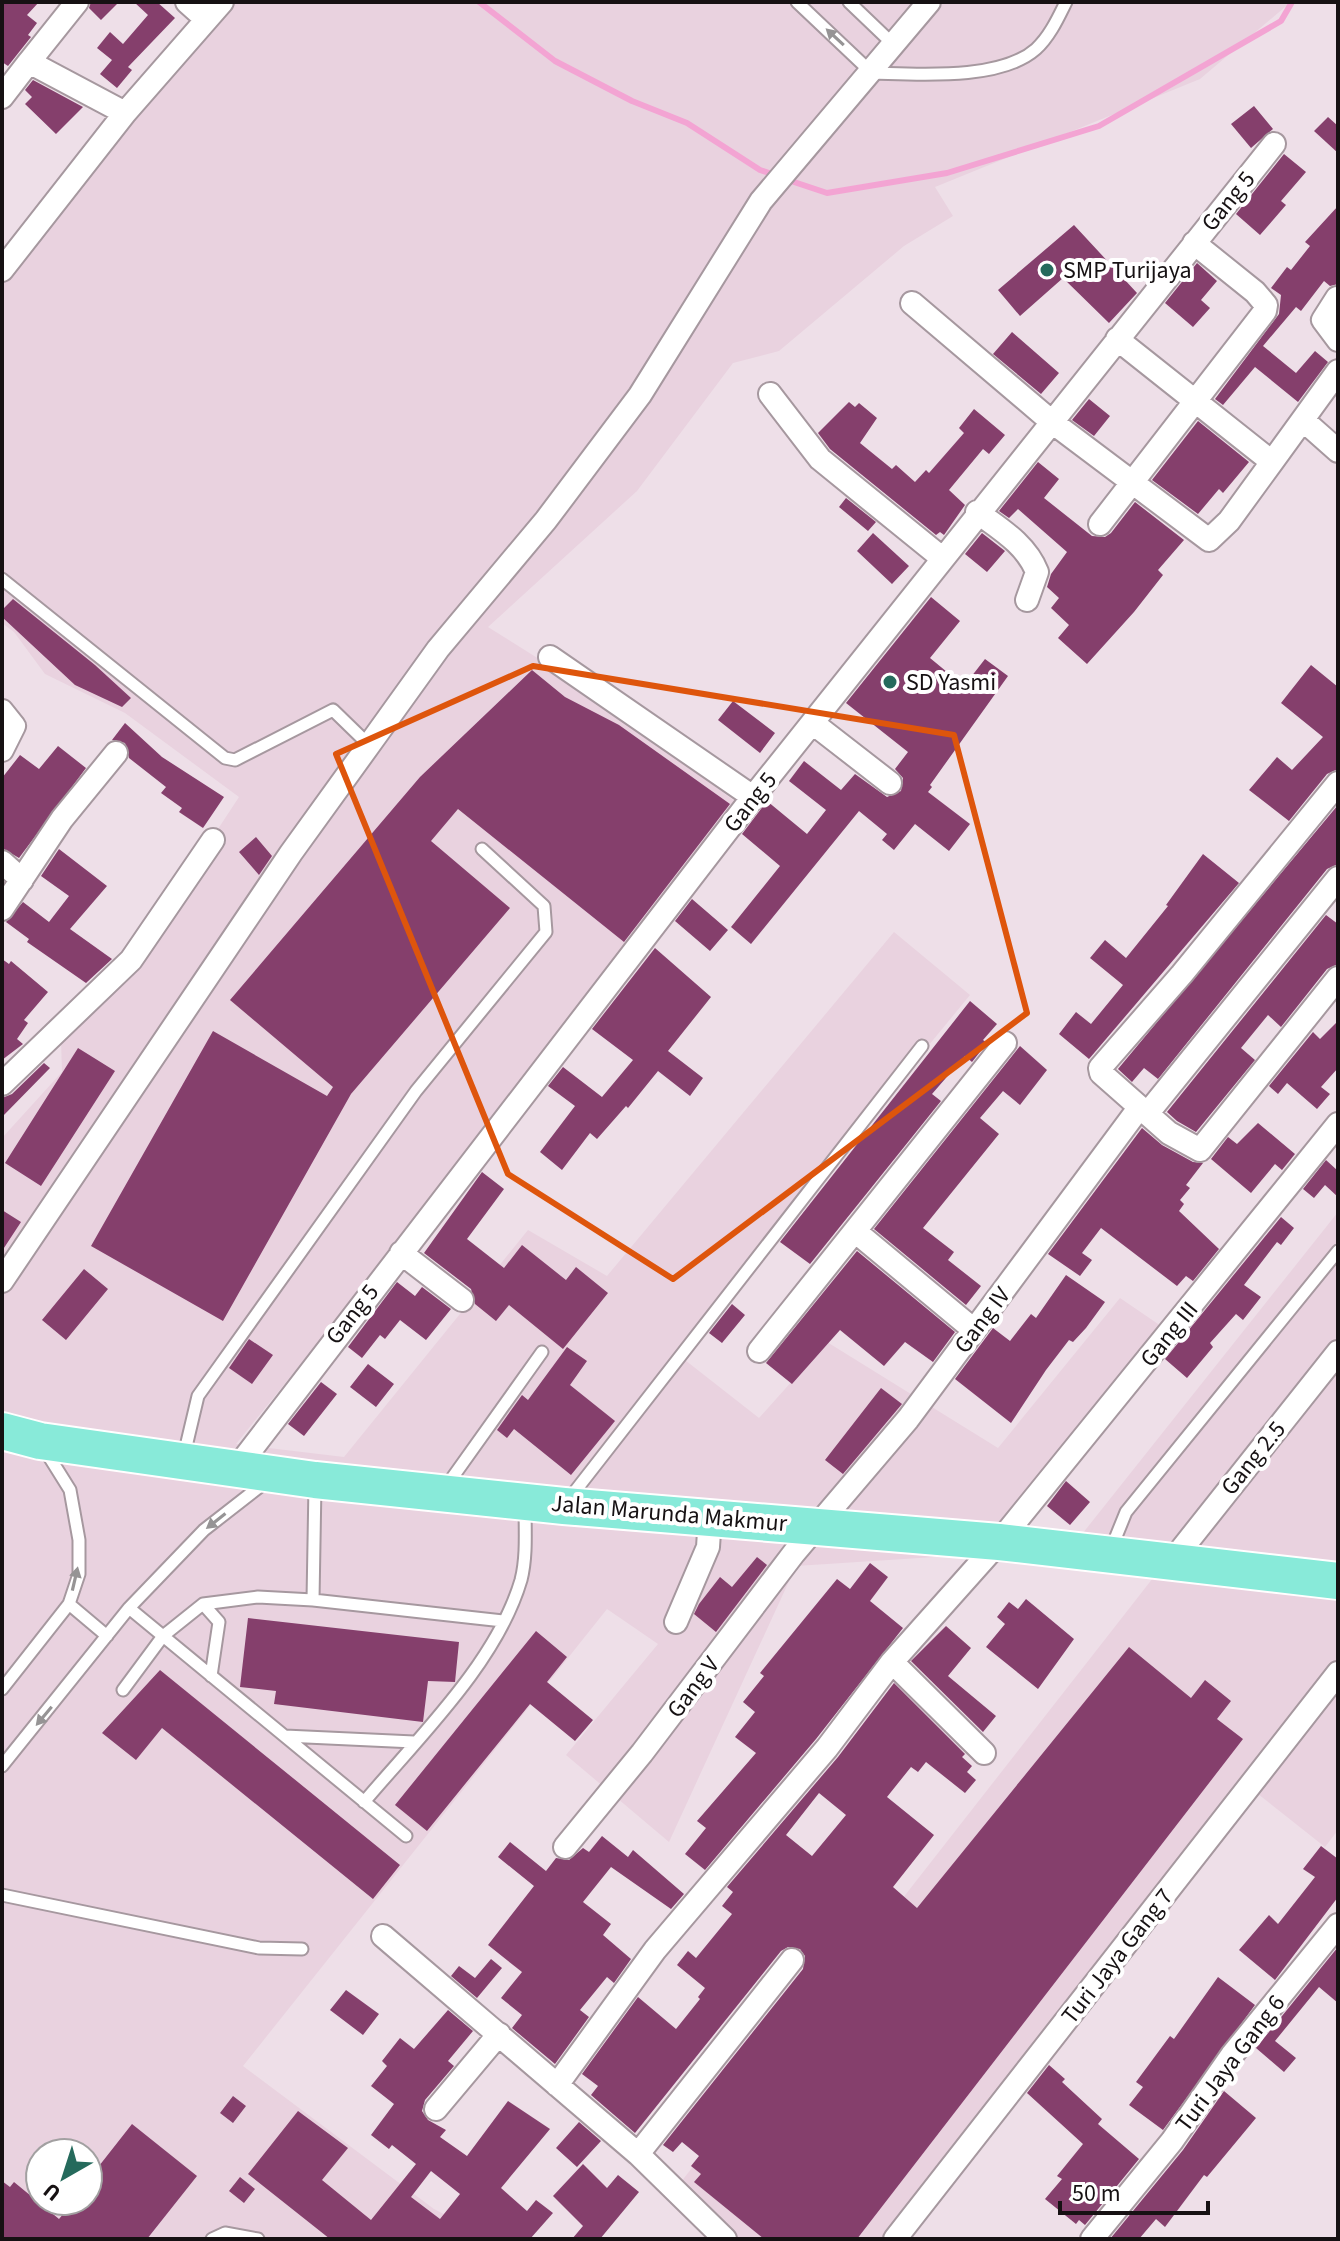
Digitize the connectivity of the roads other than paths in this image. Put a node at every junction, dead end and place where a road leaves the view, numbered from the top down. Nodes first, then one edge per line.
1 (77, 2) edge
2 (187, 2) edge
3 (222, 2) edge
4 (797, 2) edge
5 (849, 2) edge
6 (929, 2) edge
7 (1066, 2) edge
8 (206, 19) junction
9 (895, 46) junction
10 (18, 65) edge
11 (872, 73) junction
12 (2, 97) edge
13 (125, 113) junction
14 (1274, 144) dead end
15 (1194, 243) junction
16 (2, 270) edge
17 (1337, 298) edge
18 (912, 303) dead end
19 (1117, 339) junction
20 (1338, 340) edge
21 (1338, 371) edge
22 (770, 394) dead end
23 (1195, 401) junction
24 (1303, 420) junction
25 (1052, 422) junction
26 (1338, 451) edge
27 (1272, 462) junction
28 (1131, 483) junction
29 (977, 512) junction
30 (1100, 524) dead end
31 (942, 558) junction
32 (2, 579) edge
33 (1027, 600) dead end
34 (550, 657) dead end
35 (2, 711) edge
36 (814, 724) junction
37 (369, 745) junction
38 (2, 750) edge
39 (116, 753) dead end
40 (890, 783) dead end
41 (1338, 783) edge
42 (753, 797) junction
43 (213, 840) dead end
44 (482, 849) dead end
45 (2, 862) edge
46 (1338, 878) edge
47 (22, 880) junction
48 (2, 909) edge
49 (1338, 978) edge
50 (1005, 1043) dead end
51 (922, 1046) dead end
52 (2, 1084) edge
53 (1143, 1111) junction
54 (1338, 1124) edge
55 (856, 1232) junction
56 (1338, 1251) edge
57 (401, 1253) junction
58 (2, 1281) edge
59 (462, 1300) dead end
60 (974, 1330) junction
61 (759, 1351) dead end
62 (542, 1352) dead end
63 (1338, 1352) edge
64 (2, 1431) edge
65 (40, 1441) junction
66 (182, 1461) junction
67 (236, 1469) junction
68 (277, 1474) junction
69 (315, 1480) junction
70 (442, 1492) junction
71 (525, 1501) junction
72 (564, 1506) junction
73 (710, 1517) junction
74 (817, 1525) junction
75 (999, 1542) junction
76 (1108, 1557) junction
77 (1169, 1565) junction
78 (1335, 1577) edge
79 (313, 1600) junction
80 (69, 1604) junction
81 (203, 1604) junction
82 (129, 1608) junction
83 (503, 1621) junction
84 (676, 1622) dead end
85 (107, 1636) junction
86 (163, 1636) junction
87 (892, 1662) junction
88 (1338, 1673) edge
89 (211, 1676) junction
90 (2, 1689) edge
91 (123, 1690) dead end
92 (285, 1736) junction
93 (414, 1742) junction
94 (984, 1753) dead end
95 (2, 1766) edge
96 (364, 1802) junction
97 (406, 1836) dead end
98 (565, 1847) dead end
99 (2, 1895) edge
100 (1338, 1925) edge
101 (383, 1936) dead end
102 (302, 1949) dead end
103 (792, 1960) dead end
104 (499, 2034) junction
105 (557, 2085) junction
106 (436, 2109) dead end
107 (638, 2154) junction
108 (212, 2239) edge
109 (258, 2239) edge
110 (725, 2239) edge
111 (895, 2239) edge
112 (1092, 2239) edge

1 - 10 street
2 - 8 street
3 - 8 street
11 -> 4 lane
5 - 9 lane
6 - 9 street
7 - 11 lane
8 - 13 street
9 - 11 street
10 - 12 street
10 - 13 street
11 - 37 street
13 - 16 street
14 - 15 street, Gang 5
15 - 19 street, Gang 5
15 - 23 street
17 - 20 street
18 - 25 street
19 - 23 street
19 - 25 street, Gang 5
21 - 24 street
22 - 31 street
23 - 27 street
23 - 28 street
24 - 26 street
24 - 27 street
25 - 28 street
25 - 29 street, Gang 5
27 - 28 street
28 - 30 street
29 - 31 street, Gang 5
29 - 33 street
31 - 36 street, Gang 5
32 - 37 lane
34 - 42 street
35 - 38 street
36 - 40 street
36 - 42 street, Gang 5
37 - 58 street
39 - 47 street
41 - 53 street
42 - 57 street, Gang 5
43 - 52 street
44 - 66 lane
45 - 47 street
46 - 53 street, Gang IV
47 - 48 street
49 - 53 street
50 - 55 street
51 - 72 lane
53 - 60 street, Gang IV
54 - 75 street, Gang III
55 - 60 street
55 - 61 street
56 - 76 lane
57 - 59 street
57 - 67 street, Gang 5
60 - 74 street, Gang IV
62 - 70 lane
63 - 77 street, Gang 2.5
64 - 65 main road, Jalan Marunda Makmur
65 - 66 main road, Jalan Marunda Makmur
80 -> 65 lane
66 - 67 main road, Jalan Marunda Makmur
67 - 68 main road, Jalan Marunda Makmur
68 - 69 main road, Jalan Marunda Makmur
68 -> 82 lane
69 - 70 main road, Jalan Marunda Makmur
69 - 79 lane
70 - 71 main road, Jalan Marunda Makmur
71 - 72 main road, Jalan Marunda Makmur
71 - 83 lane
72 - 73 main road, Jalan Marunda Makmur
73 - 74 main road, Jalan Marunda Makmur
73 - 84 street
74 - 75 main road, Jalan Marunda Makmur
74 - 98 street, Gang V
75 - 76 main road, Jalan Marunda Makmur
75 - 87 street, Gang III
76 - 77 main road, Jalan Marunda Makmur
77 - 78 main road, Jalan Marunda Makmur
79 - 81 lane
79 - 83 lane
80 - 85 lane
80 - 90 lane
81 - 86 lane
81 - 89 lane
82 - 85 lane
82 - 86 lane
83 - 93 lane
85 -> 95 lane
86 - 89 lane
86 - 91 lane
87 - 94 street
87 - 105 street, Gang III
88 - 111 street, Turi Jaya Gang 7
89 - 92 lane
92 - 93 lane
92 - 96 lane
93 - 96 lane
96 - 97 lane
99 - 102 lane
100 - 112 street, Turi Jaya Gang 6
101 - 104 street
103 - 107 street
104 - 105 street
104 - 106 street
105 - 107 street
107 - 110 street
108 - 109 lane

